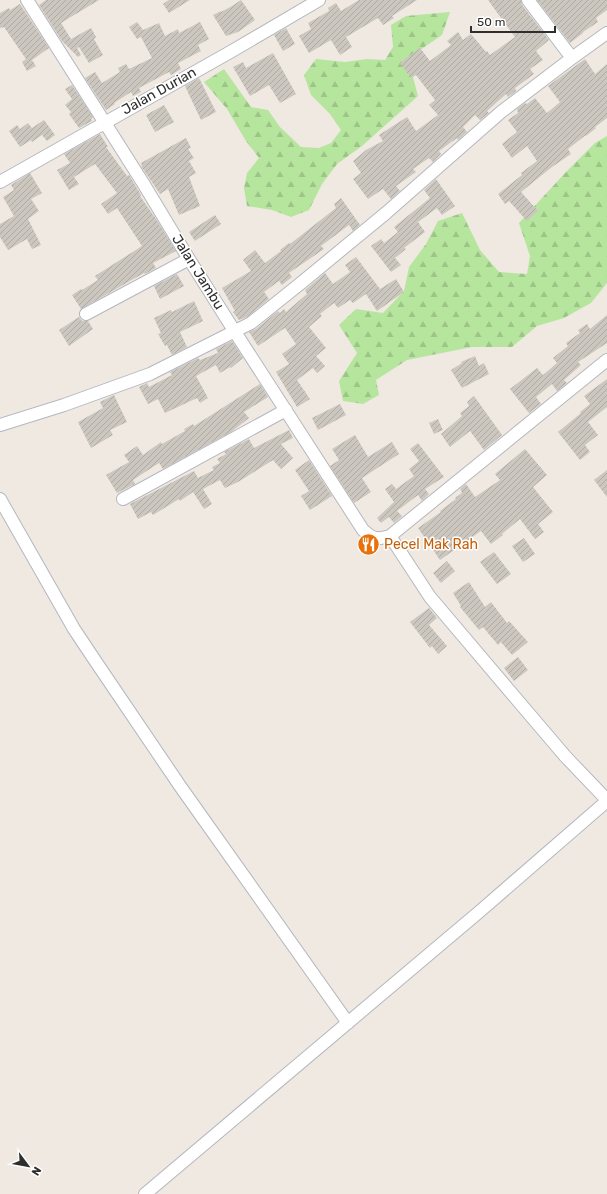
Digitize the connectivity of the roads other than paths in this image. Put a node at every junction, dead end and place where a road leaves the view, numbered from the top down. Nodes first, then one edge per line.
1 (27, 0) edge
2 (319, 0) edge
3 (528, 0) edge
4 (607, 33) edge
5 (572, 58) junction
6 (104, 122) junction
7 (0, 182) edge
8 (189, 259) junction
9 (86, 314) dead end
10 (235, 332) junction
11 (607, 360) edge
12 (286, 410) junction
13 (0, 425) edge
14 (0, 499) edge
15 (123, 499) dead end
16 (390, 536) junction
17 (607, 800) edge
18 (348, 1023) junction
19 (145, 1194) edge

1 - 6 street, Jalan Jambu
2 - 6 street, Jalan Durian
3 - 5 street
4 - 5 street
5 - 10 street
6 - 7 street, Jalan Durian
6 - 8 street, Jalan Jambu
8 - 9 street
8 - 10 street, Jalan Jambu
10 - 12 street, Jalan Jambu
10 - 13 street
11 - 16 street
12 - 15 street
12 - 16 street, Jalan Jambu
14 - 18 street
16 - 17 street
17 - 18 street
18 - 19 street

